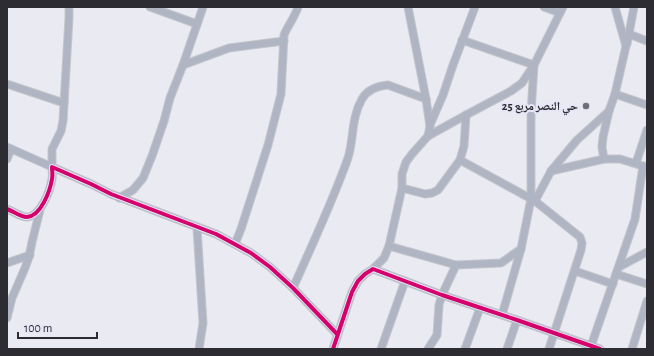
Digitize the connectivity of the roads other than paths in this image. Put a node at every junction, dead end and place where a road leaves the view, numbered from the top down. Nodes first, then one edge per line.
1 (69, 7) edge
2 (150, 7) edge
3 (203, 7) edge
4 (298, 7) edge
5 (408, 7) edge
6 (475, 7) edge
7 (544, 7) edge
8 (615, 7) edge
9 (634, 7) edge
10 (562, 10) edge
11 (197, 24) junction
12 (629, 34) junction
13 (462, 40) junction
14 (284, 41) junction
15 (647, 41) edge
16 (626, 46) junction
17 (183, 65) junction
18 (534, 65) junction
19 (7, 84) edge
20 (615, 94) junction
21 (426, 99) junction
22 (64, 103) junction
23 (647, 105) edge
24 (609, 112) junction
25 (466, 115) junction
26 (430, 126) junction
27 (647, 130) edge
28 (428, 136) junction
29 (9, 148) edge
30 (7, 159) edge
31 (604, 159) junction
32 (460, 160) junction
33 (642, 165) edge
34 (52, 167) junction
35 (551, 171) junction
36 (402, 188) junction
37 (119, 198) junction
38 (533, 200) junction
39 (7, 209) edge
40 (40, 210) junction
41 (197, 228) junction
42 (235, 244) junction
43 (388, 246) junction
44 (521, 249) junction
45 (647, 252) edge
46 (30, 255) junction
47 (7, 263) edge
48 (456, 265) junction
49 (619, 267) junction
50 (373, 269) junction
51 (575, 270) junction
52 (616, 274) junction
53 (405, 281) junction
54 (613, 284) junction
55 (647, 284) edge
56 (293, 288) junction
57 (442, 295) junction
58 (647, 301) edge
59 (480, 308) junction
60 (502, 315) junction
61 (7, 318) edge
62 (517, 320) junction
63 (554, 333) junction
64 (337, 334) junction
65 (591, 347) edge
66 (199, 349) edge
67 (333, 349) edge
68 (381, 349) edge
69 (428, 349) edge
70 (465, 349) edge
71 (507, 349) edge
72 (549, 349) edge
73 (600, 349) edge
74 (632, 349) edge

1 - 22 street
2 - 11 street
3 - 11 street
4 - 14 street
5 - 21 street
6 - 13 street
7 - 10 street
8 - 16 street
9 - 12 street
10 - 18 street
11 - 17 street
12 - 15 street
12 - 16 street
13 - 18 street
13 - 26 street
14 - 17 street
14 - 42 street
16 - 20 street
17 - 37 street
18 - 25 street
18 - 38 street
19 - 22 street
20 - 23 street
20 - 24 street
21 - 26 street
21 - 56 street
22 - 34 street
24 - 31 street
24 - 35 street
25 - 28 street
25 - 32 street
26 - 28 street
27 - 33 street
28 - 36 street
29 - 30 street
29 - 34 street
31 - 33 street
31 - 35 street
32 - 36 street
32 - 38 street
33 - 49 street
34 - 37 street
34 - 40 street
35 - 38 street
36 - 43 street
37 - 41 street
38 - 44 street
38 - 51 street
39 - 40 street
40 - 46 street
41 - 42 street
41 - 66 street
42 - 56 street
43 - 48 street
43 - 50 street
44 - 48 street
44 - 60 street
45 - 49 street
46 - 47 street
46 - 61 street
48 - 57 street
49 - 52 street
50 - 53 street
50 - 64 street
51 - 54 street
51 - 63 street
52 - 54 street
52 - 55 street
53 - 57 street
53 - 68 street
54 - 65 street
56 - 64 street
57 - 59 street
57 - 69 street
58 - 74 street
59 - 60 street
59 - 70 street
60 - 62 street
62 - 63 street
62 - 71 street
63 - 65 street
63 - 72 street
64 - 67 street
65 - 73 street

